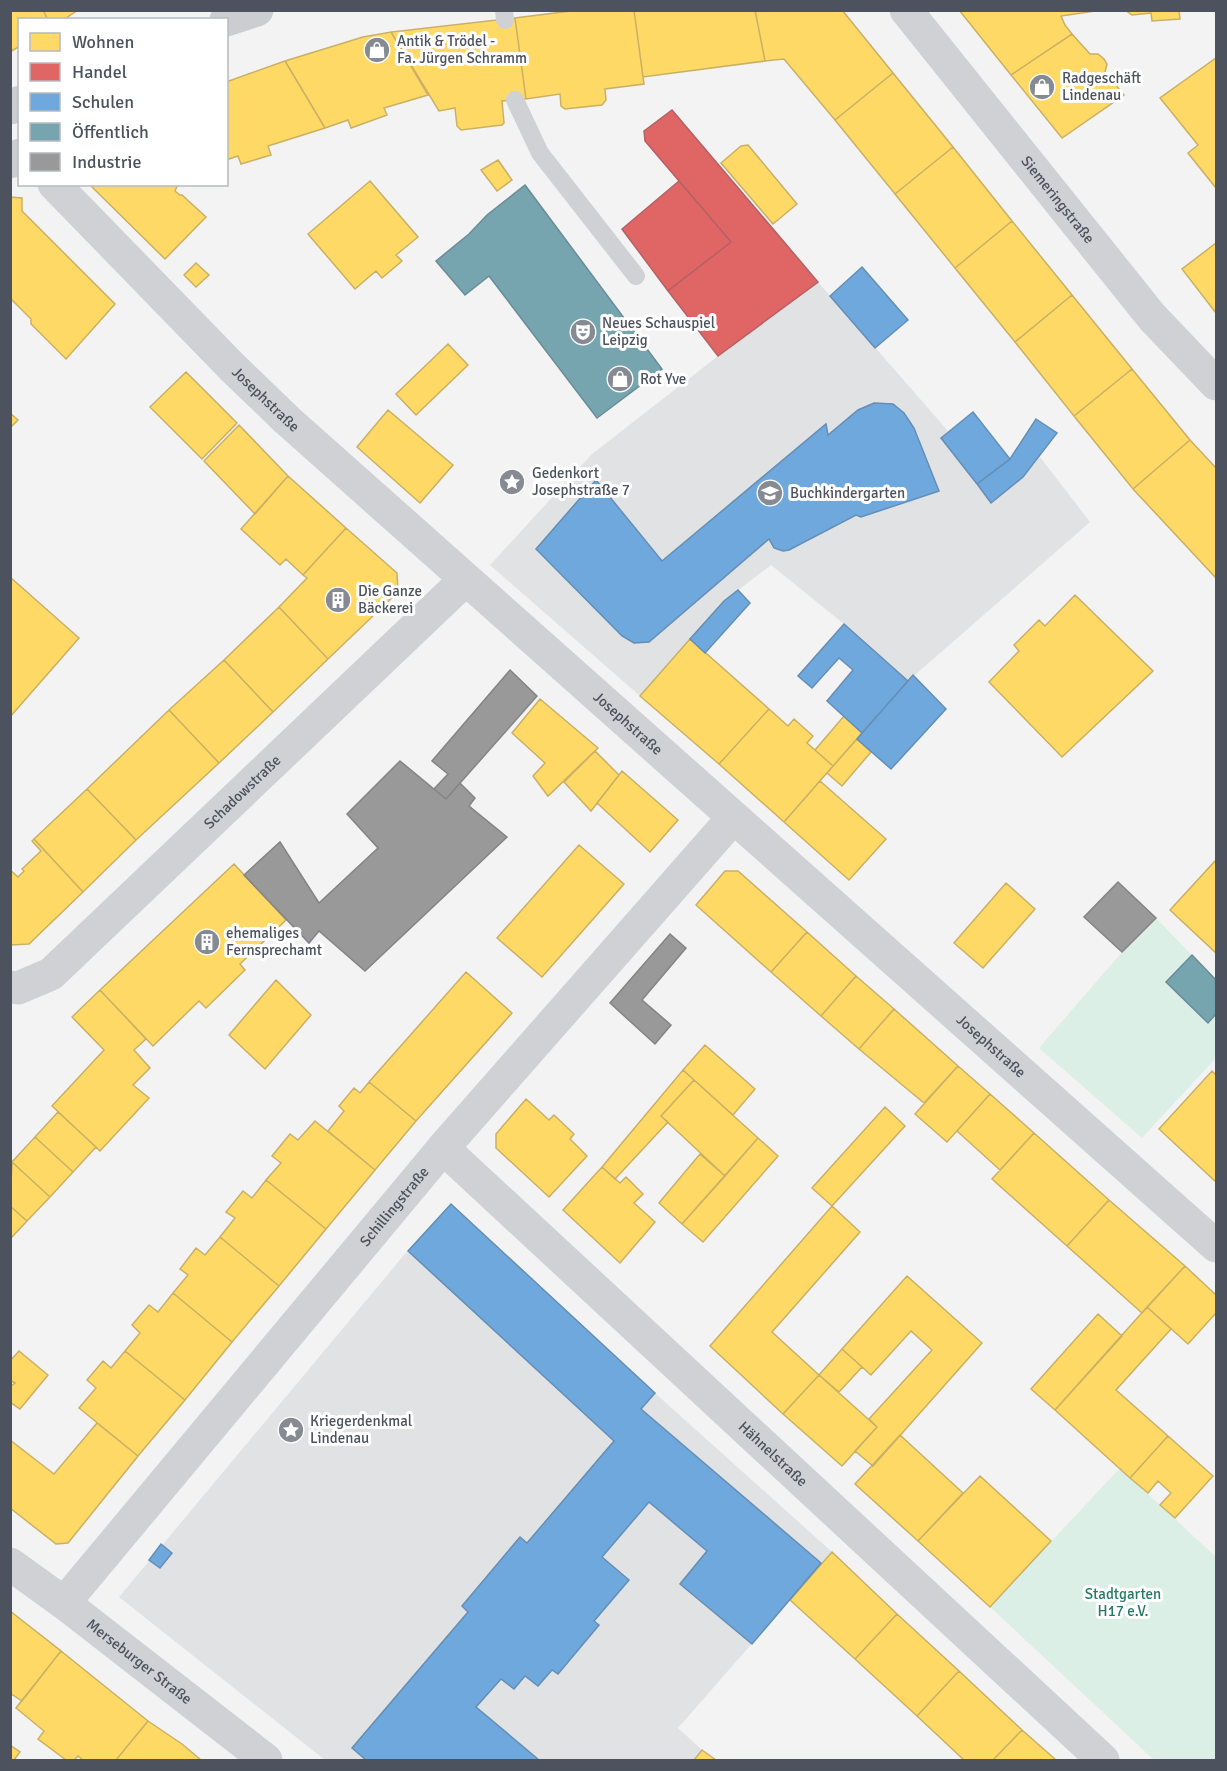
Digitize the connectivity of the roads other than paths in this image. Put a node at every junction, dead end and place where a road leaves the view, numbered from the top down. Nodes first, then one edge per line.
1 (906, 10) edge
2 (515, 99) dead end
3 (56, 186) edge
4 (636, 276) dead end
5 (1216, 384) edge
6 (465, 580) junction
7 (733, 818) junction
8 (10, 987) edge
9 (443, 1148) junction
10 (1216, 1246) edge
11 (10, 1564) edge
12 (64, 1604) junction
13 (266, 1761) edge
14 (1103, 1761) edge

1 - 5 street, Siemeringstraße
2 - 4 lane
3 - 6 street, Josephstraße
6 - 7 street, Josephstraße
6 - 8 street, Schadowstraße
7 - 9 street, Schillingstraße
7 - 10 street, Josephstraße
9 - 12 street, Schillingstraße
9 - 14 street, Hähnelstraße
11 - 12 street, Merseburger Straße
12 - 13 street, Merseburger Straße

